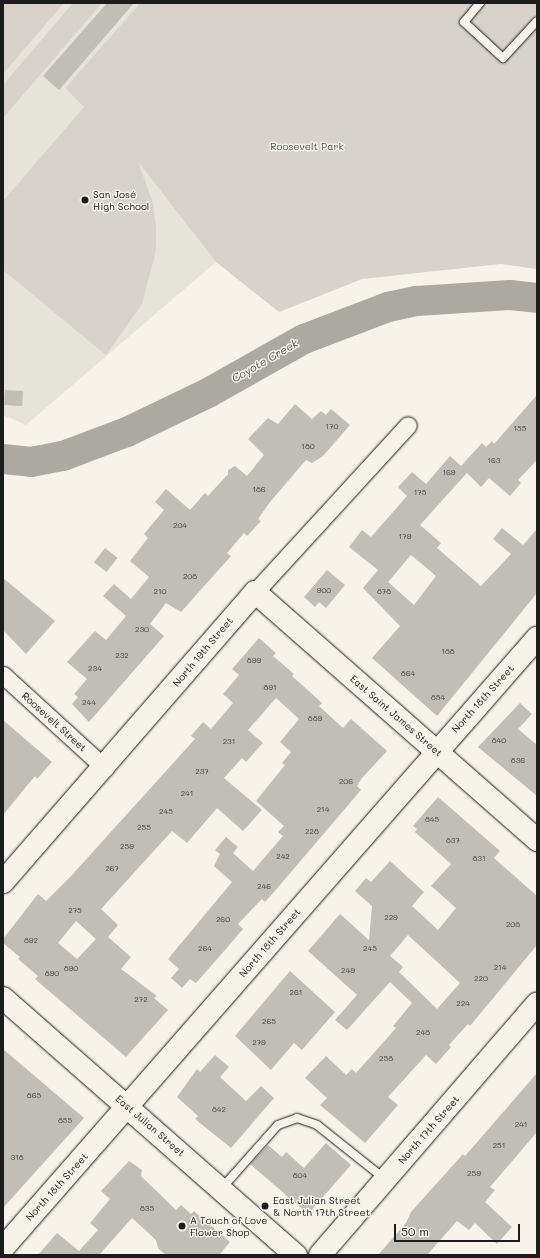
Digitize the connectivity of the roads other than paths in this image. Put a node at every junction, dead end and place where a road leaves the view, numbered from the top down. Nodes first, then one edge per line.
1 (480, 3) edge
2 (537, 21) edge
3 (408, 425) dead end
4 (255, 592) junction
5 (537, 638) edge
6 (3, 675) edge
7 (436, 750) junction
8 (105, 768) junction
9 (537, 840) edge
10 (3, 882) edge
11 (3, 998) edge
12 (537, 1004) edge
13 (128, 1107) junction
14 (385, 1180) junction
15 (221, 1189) junction
16 (3, 1248) edge
17 (296, 1255) edge
18 (320, 1255) edge

1 - 2 lane
3 - 4 street, North 19th Street
4 - 7 street, East Saint James Street
4 - 8 street, North 19th Street
5 - 7 street, North 18th Street
6 - 8 street, Roosevelt Street
7 - 9 street, East Saint James Street
7 - 13 street, North 18th Street
8 - 10 street, North 19th Street
11 - 13 street, East Julian Street
12 - 14 street, North 17th Street
13 - 15 street, East Julian Street
13 - 16 street, North 18th Street
14 - 15 lane
14 - 18 street, North 17th Street
15 - 17 street, East Julian Street

